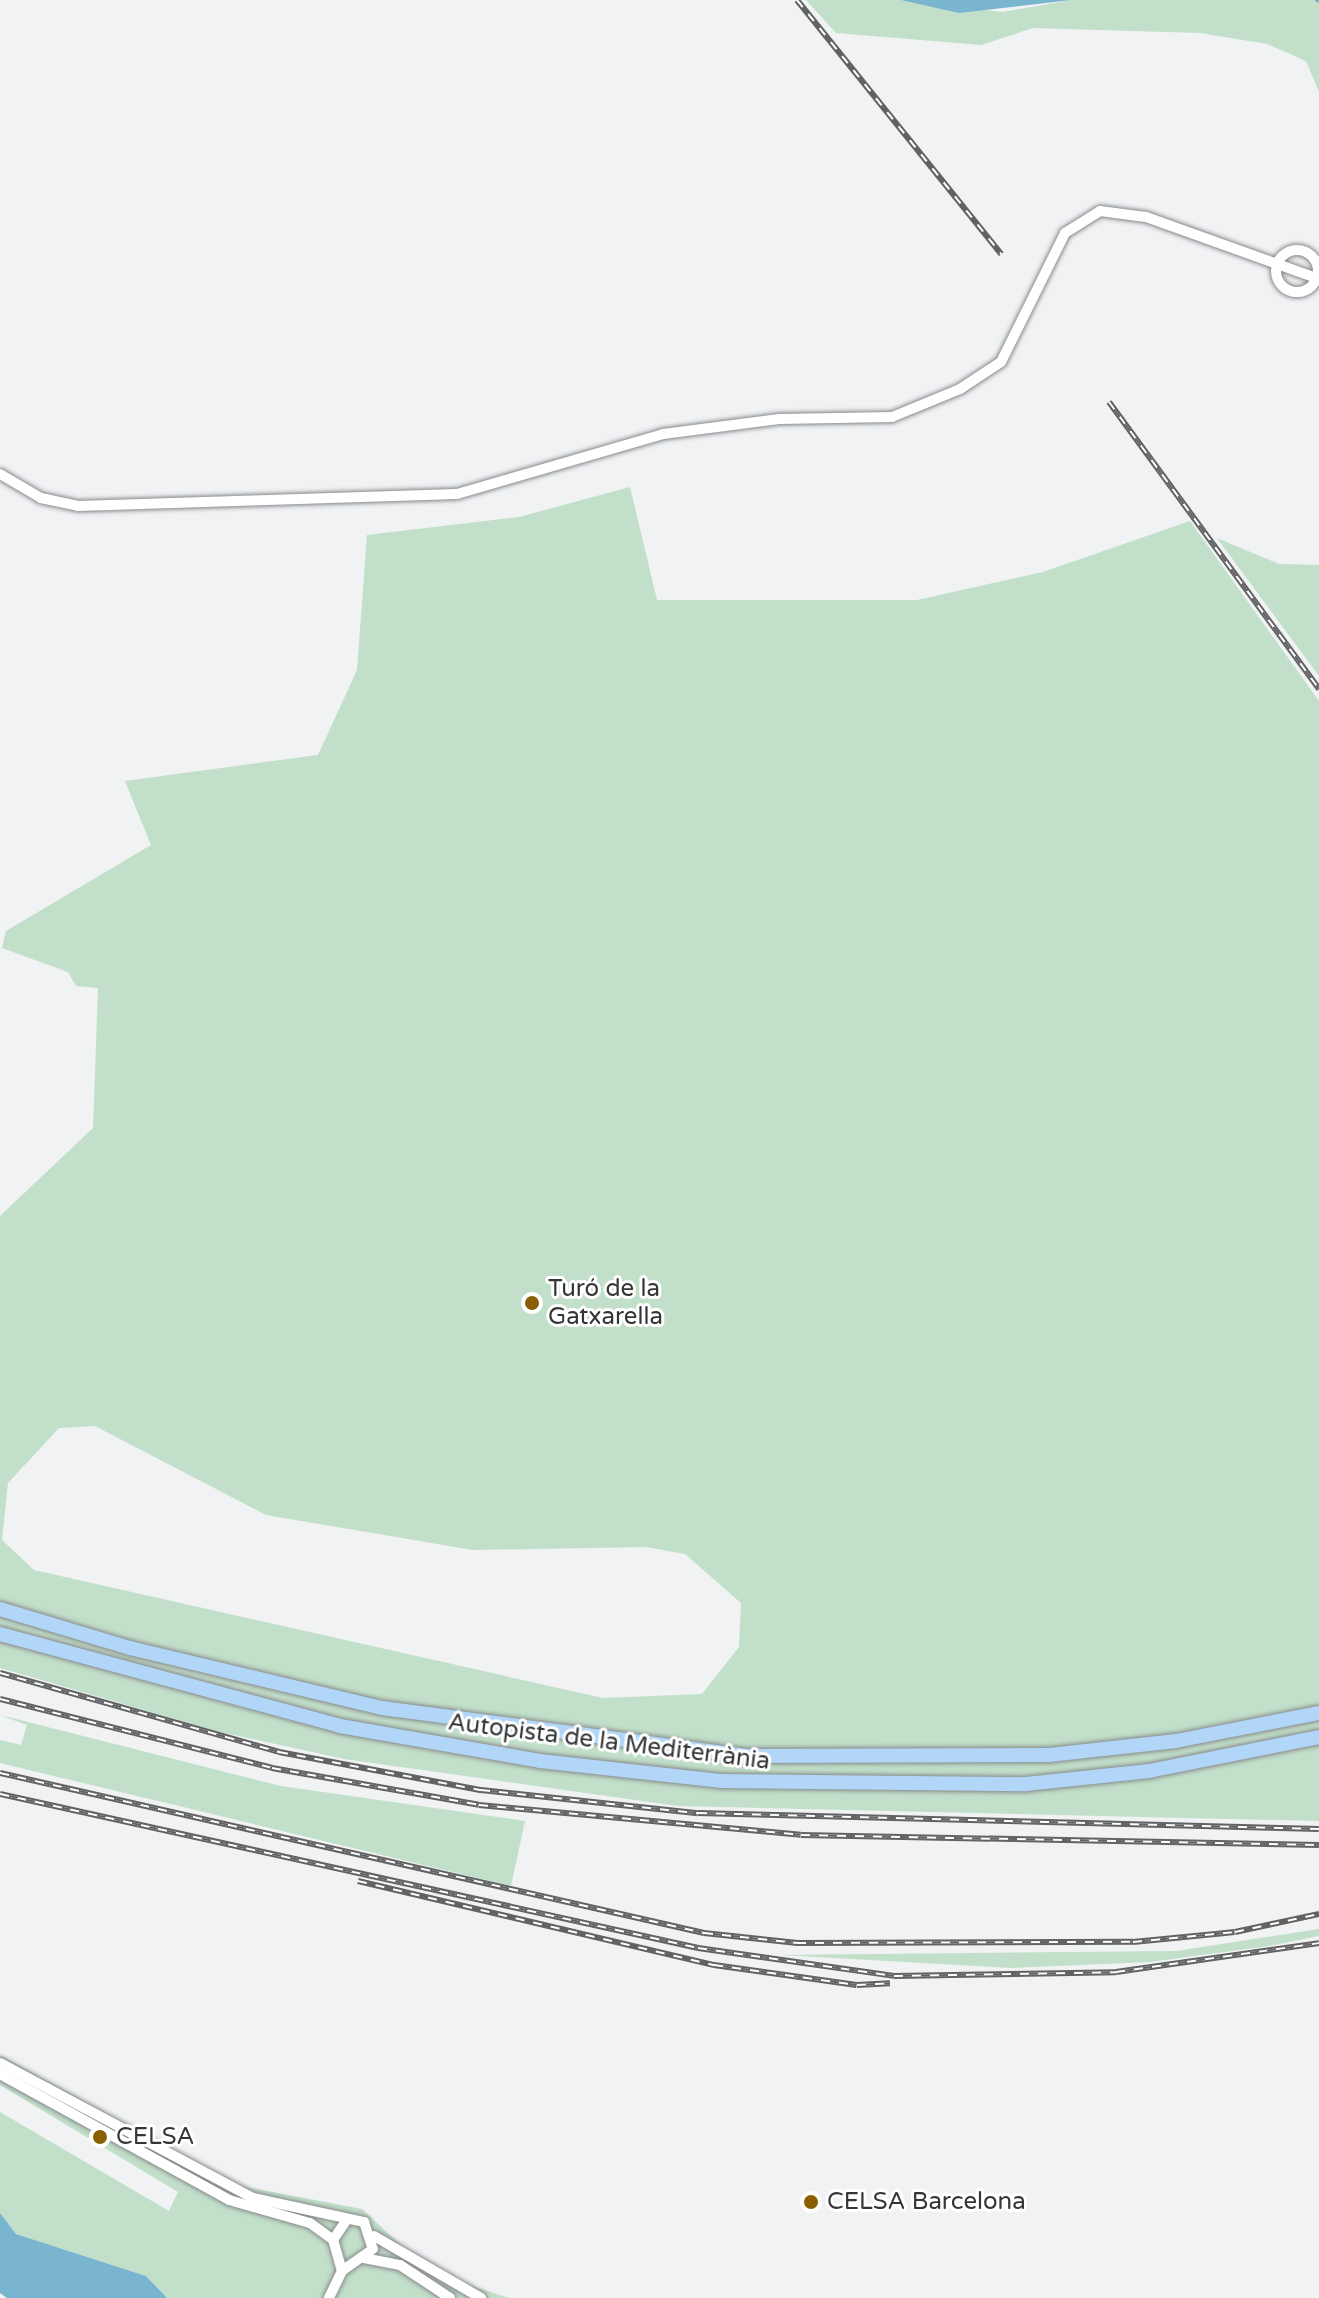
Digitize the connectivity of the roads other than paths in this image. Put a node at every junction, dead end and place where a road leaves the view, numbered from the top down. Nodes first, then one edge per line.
1 (1278, 265) junction
2 (1317, 279) edge
3 (0, 474) edge
4 (0, 1609) edge
5 (0, 1634) edge
6 (1319, 1705) edge
7 (1319, 1713) edge
8 (1264, 1722) junction
9 (1319, 1737) edge
10 (0, 2063) edge
11 (0, 2074) edge
12 (346, 2221) junction
13 (374, 2236) junction
14 (335, 2245) junction
15 (361, 2260) junction
16 (342, 2271) junction
17 (329, 2298) edge
18 (450, 2298) edge
19 (481, 2298) edge

1 - 2 street
1 - 2 street
1 - 2 street
1 - 3 street
4 - 8 highway, Autopista de la Mediterrània
5 - 9 highway, Autopista de la Mediterrània
6 - 8 highway
7 - 8 highway
10 - 12 street
11 - 14 street
12 - 13 street
12 - 14 street
13 - 15 street
13 - 19 street
14 - 15 street
14 - 16 street
15 - 16 street
15 - 18 street
16 - 17 street

